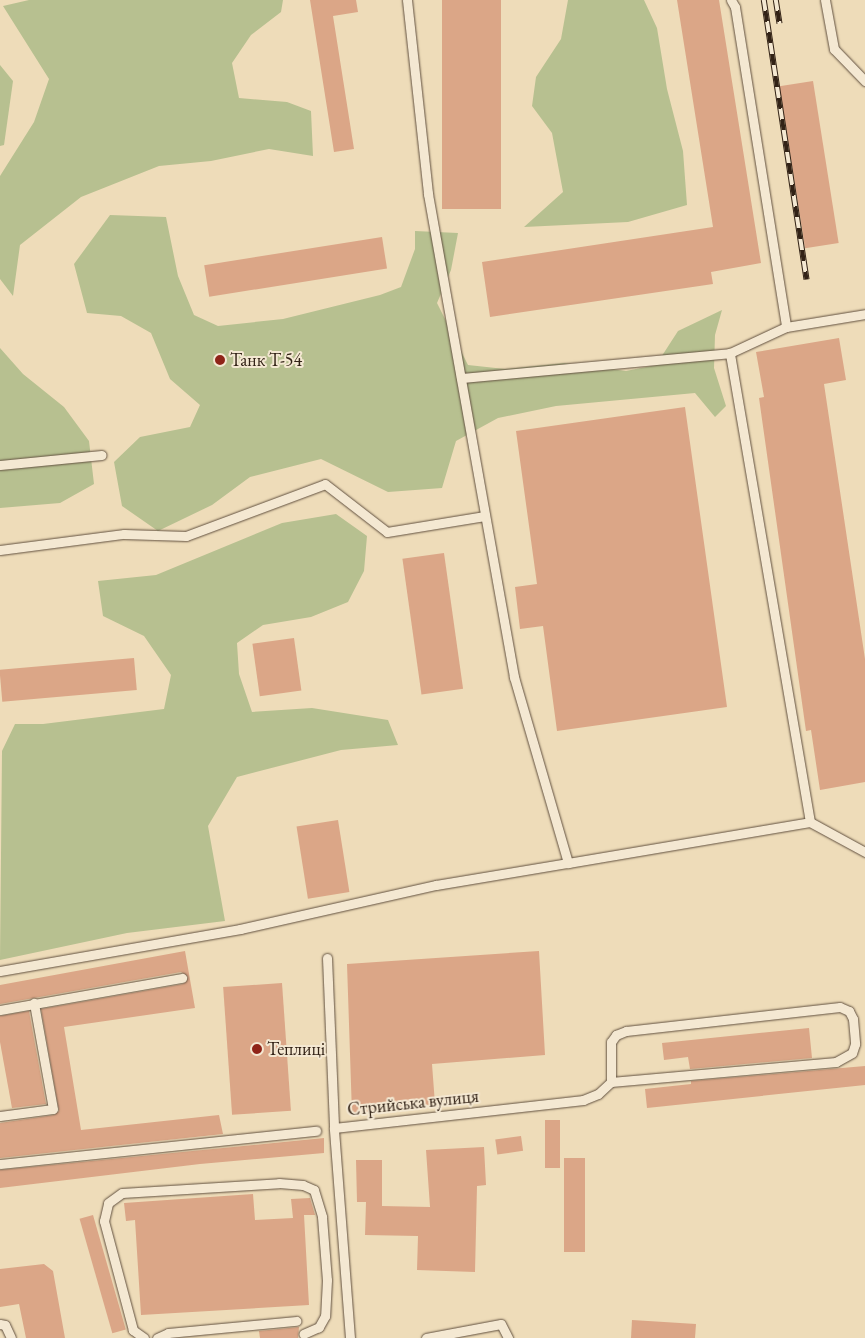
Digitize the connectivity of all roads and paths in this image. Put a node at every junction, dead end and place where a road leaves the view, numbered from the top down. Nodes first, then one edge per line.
1 (407, 0) edge
2 (730, 0) edge
3 (825, 0) edge
4 (865, 81) edge
5 (865, 314) edge
6 (786, 327) junction
7 (730, 354) junction
8 (461, 378) junction
9 (102, 455) dead end
10 (0, 465) edge
11 (485, 516) junction
12 (0, 550) edge
13 (810, 822) junction
14 (865, 852) edge
15 (568, 863) junction
16 (327, 958) dead end
17 (0, 971) edge
18 (182, 978) dead end
19 (34, 1003) junction
20 (0, 1010) edge
21 (611, 1082) junction
22 (0, 1105) edge
23 (1, 1116) edge
24 (334, 1128) junction
25 (316, 1131) dead end
26 (0, 1164) edge
27 (296, 1321) dead end
28 (0, 1324) edge
29 (303, 1334) dead end
30 (11, 1338) edge
31 (144, 1338) edge
32 (156, 1338) edge
33 (350, 1338) edge
34 (426, 1338) edge
35 (508, 1338) edge

1 - 8 lane
2 - 6 lane
3 - 4 lane
5 - 6 lane
6 - 7 lane
7 - 8 lane
7 - 13 lane
8 - 11 lane
9 - 10 lane
11 - 12 lane
11 - 15 lane
13 - 14 lane
13 - 15 lane
15 - 17 lane
16 - 24 lane
18 - 19 lane
19 - 20 lane
19 - 23 lane
21 - 21 lane
21 - 24 lane, Стрийська вулиця
22 - 23 lane
24 - 33 lane, Стрийська вулиця
25 - 26 lane
27 - 32 lane
28 - 30 lane
29 - 31 lane
34 - 35 lane

